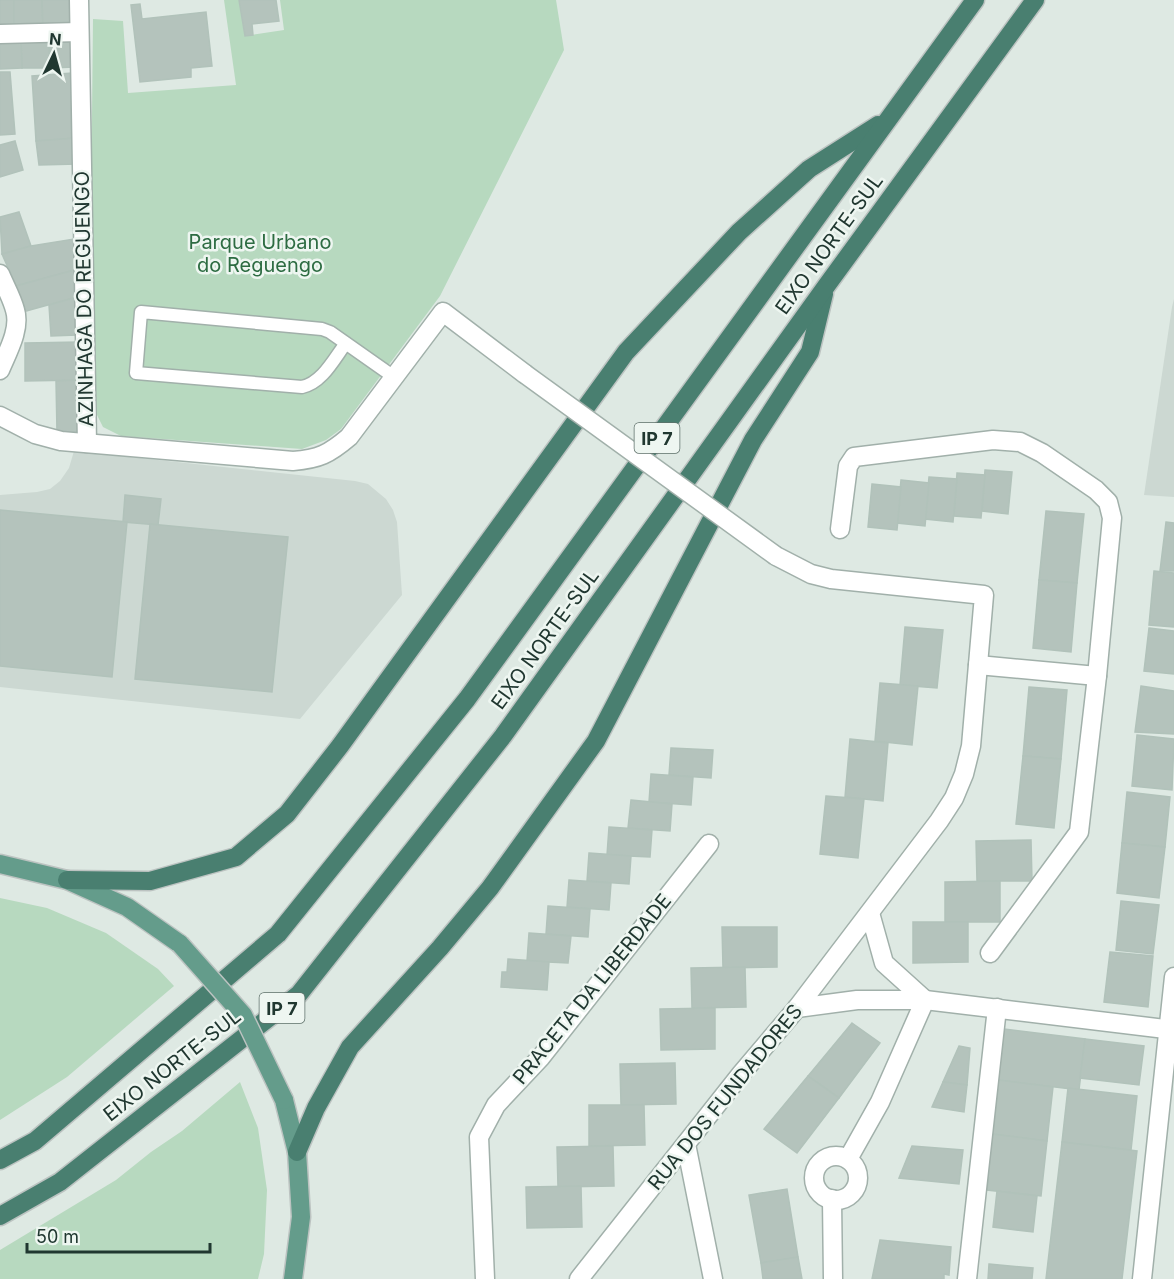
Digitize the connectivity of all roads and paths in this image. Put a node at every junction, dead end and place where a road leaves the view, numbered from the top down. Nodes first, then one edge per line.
1 (79, 0) edge
2 (975, 0) edge
3 (1035, 0) edge
4 (79, 32) junction
5 (0, 34) edge
6 (888, 119) junction
7 (0, 274) edge
8 (827, 285) junction
9 (346, 344) junction
10 (0, 370) edge
11 (394, 377) junction
12 (0, 416) edge
13 (87, 443) junction
14 (840, 529) dead end
15 (978, 665) junction
16 (1097, 676) junction
17 (709, 844) dead end
18 (0, 864) edge
19 (67, 880) junction
20 (870, 914) junction
21 (990, 953) dead end
22 (1174, 977) edge
23 (925, 1000) junction
24 (797, 1008) junction
25 (997, 1008) junction
26 (1172, 1029) edge
27 (686, 1144) junction
28 (297, 1152) junction
29 (848, 1159) junction
30 (0, 1160) edge
31 (832, 1199) junction
32 (0, 1216) edge
33 (293, 1279) edge
34 (484, 1279) edge
35 (579, 1279) edge
36 (713, 1279) edge
37 (833, 1279) edge
38 (967, 1279) edge
39 (1142, 1279) edge

1 - 4 street, AZINHAGA DO REGUENGO
2 - 6 highway, EIXO NORTE-SUL / IP 7
3 - 8 highway, EIXO NORTE-SUL / IP 7
4 - 5 street
4 - 13 street, AZINHAGA DO REGUENGO
6 - 19 highway
6 - 30 highway, EIXO NORTE-SUL / IP 7
7 - 10 street
8 - 28 highway
8 - 32 highway, EIXO NORTE-SUL / IP 7
9 - 9 lane
9 - 11 lane
11 - 13 street, AZINHAGA DO REGUENGO
11 - 15 street, AZINHAGA DO REGUENGO, bridge
12 - 13 street
14 - 16 street
15 - 16 street
15 - 20 street, RUA DOS FUNDADORES
16 - 21 street
17 - 34 street, PRACETA DA LIBERDADE
18 - 19 main road
19 - 28 main road, bridge
20 - 23 street
20 - 24 street, RUA DOS FUNDADORES
22 - 26 street
23 - 24 street
23 - 25 street
23 - 29 street
24 - 27 street, RUA DOS FUNDADORES
25 - 26 street
25 - 38 street
26 - 39 street
27 - 35 street, RUA DOS FUNDADORES
27 - 36 street
28 - 33 main road
29 - 31 street
29 - 31 street
31 - 37 street

